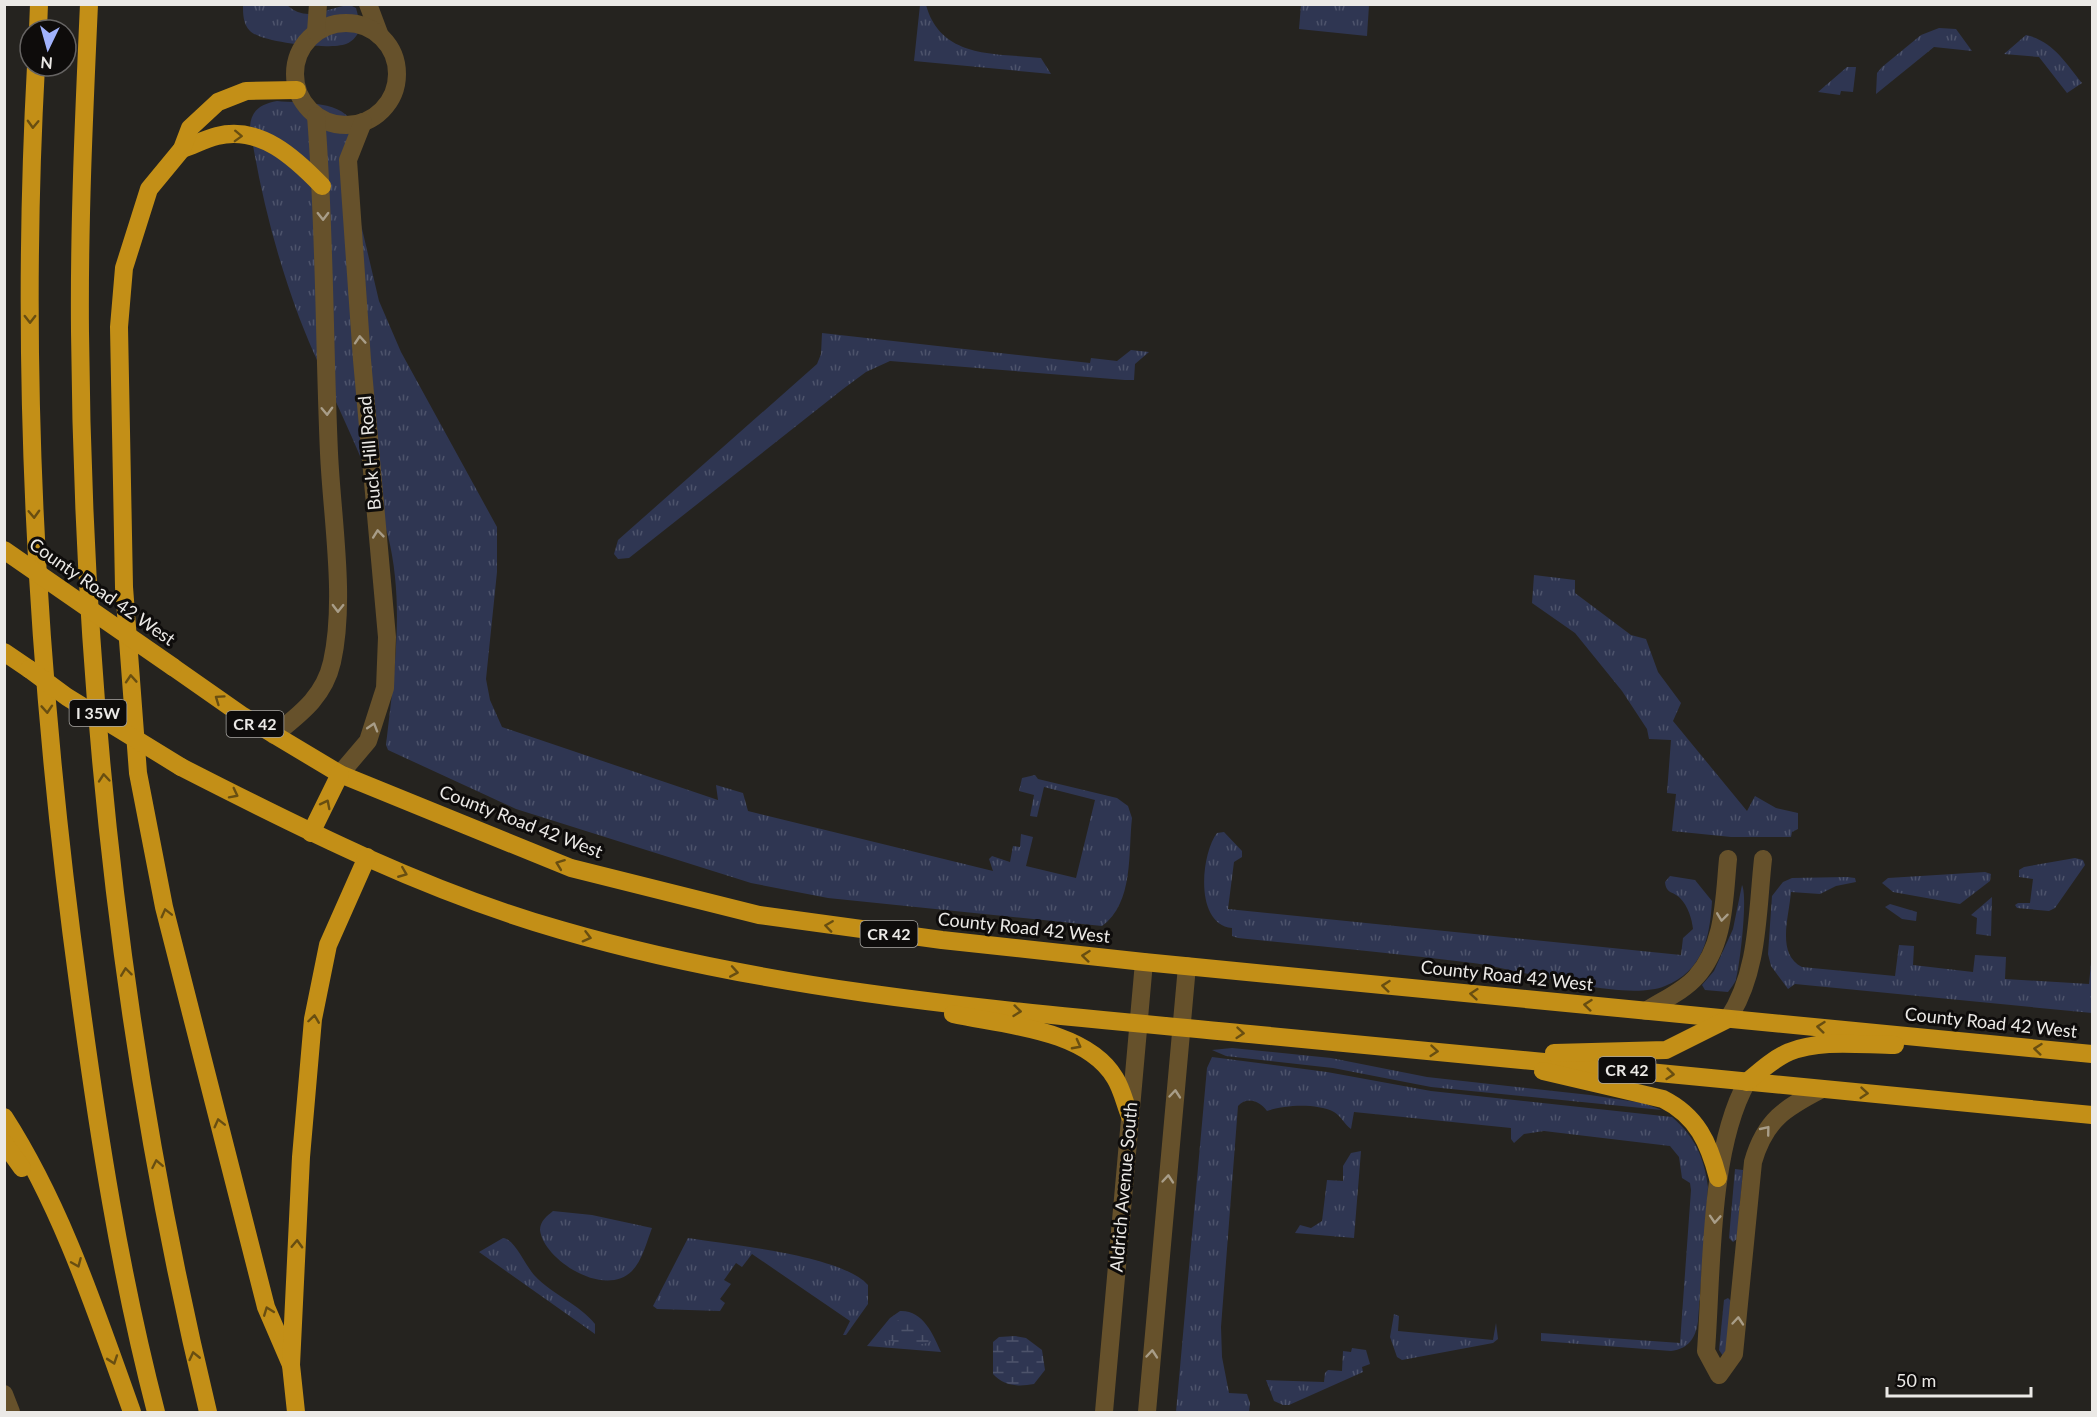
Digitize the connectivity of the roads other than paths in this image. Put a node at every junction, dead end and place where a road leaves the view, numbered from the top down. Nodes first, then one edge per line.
1 (89, 4) edge
2 (318, 4) edge
3 (368, 4) edge
4 (316, 32) junction
5 (380, 36) junction
6 (36, 78) edge
7 (297, 90) junction
8 (316, 116) junction
9 (363, 122) junction
10 (182, 149) junction
11 (322, 186) junction
12 (4, 550) edge
13 (4, 565) edge
14 (48, 580) junction
15 (4, 652) edge
16 (274, 735) junction
17 (340, 774) junction
18 (311, 833) junction
19 (368, 857) junction
20 (1728, 859) dead end
21 (1762, 859) dead end
22 (1144, 962) junction
23 (1187, 966) junction
24 (815, 987) junction
25 (1646, 1011) junction
26 (1728, 1019) junction
27 (1138, 1023) junction
28 (1181, 1027) junction
29 (1984, 1043) junction
30 (2092, 1054) edge
31 (1474, 1055) junction
32 (1747, 1082) junction
33 (1822, 1089) junction
34 (2092, 1115) edge
35 (4, 1116) edge
36 (1130, 1116) junction
37 (4, 1143) edge
38 (1718, 1178) junction
39 (58, 1218) junction
40 (291, 1365) junction
41 (4, 1394) edge
42 (11, 1413) edge
43 (132, 1413) edge
44 (156, 1413) edge
45 (208, 1413) edge
46 (296, 1413) edge
47 (1104, 1413) edge
48 (1147, 1413) edge

45 -> 1 highway, I 35W
2 - 4 street
3 - 5 street
4 - 5 street
4 - 7 street
5 - 9 street
6 -> 44 highway, I 35W
7 - 8 street
7 - 10 highway
8 - 9 street
8 - 11 street
17 -> 9 street, Buck Hill Road
10 -> 11 highway
40 -> 10 highway
11 -> 16 street
12 - 14 highway, County Road 42 West / CR 42, bridge
13 - 14 highway, bridge
16 -> 14 highway, County Road 42 West / CR 42, bridge
15 -> 18 highway, CR 42, bridge
16 - 17 highway, County Road 42 West / CR 42
18 -> 17 highway
22 -> 17 highway, County Road 42 West / CR 42
18 - 19 highway, CR 42
19 -> 24 highway, CR 42
40 -> 19 highway
20 -> 25 street
21 - 26 street
22 - 23 highway, County Road 42 West / CR 42
22 - 27 street, Aldrich Avenue South
25 -> 23 highway, County Road 42 West / CR 42
23 - 28 street
24 -> 27 highway, CR 42
24 -> 36 highway
25 - 26 highway, County Road 42 West / CR 42
29 -> 26 highway, County Road 42 West / CR 42
26 - 31 highway
27 - 28 highway, CR 42
27 - 36 street, Aldrich Avenue South
28 -> 31 highway, CR 42
48 -> 28 street
30 -> 29 highway, County Road 42 West / CR 42
29 - 32 highway
31 -> 32 highway, CR 42
31 - 38 highway
32 - 33 highway, CR 42
32 - 38 street
33 -> 34 highway, CR 42
38 -> 33 street
35 - 39 highway
36 - 47 street, Aldrich Avenue South
37 - 39 highway
39 -> 43 highway
40 - 46 highway
41 - 42 street

